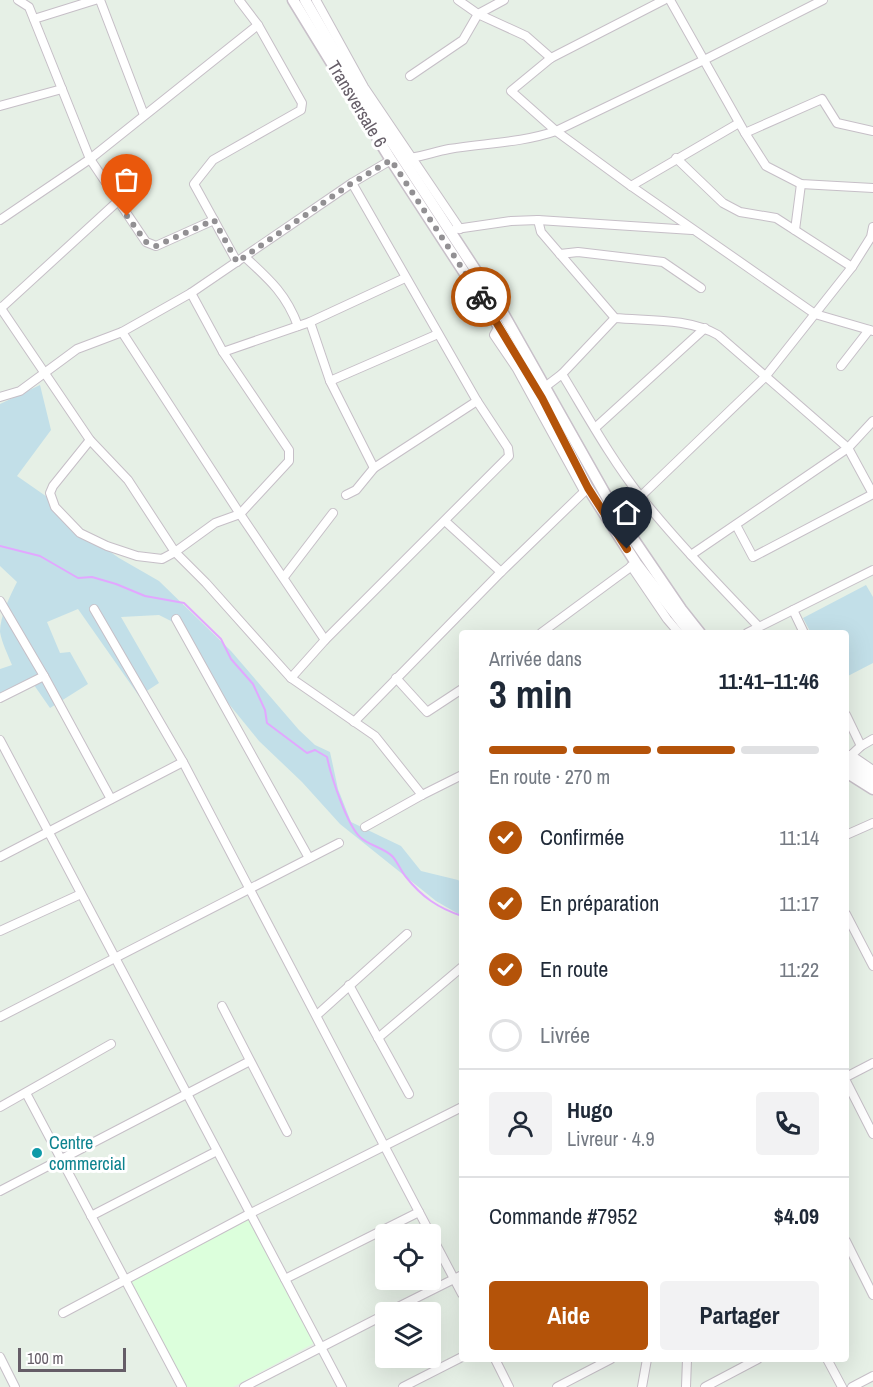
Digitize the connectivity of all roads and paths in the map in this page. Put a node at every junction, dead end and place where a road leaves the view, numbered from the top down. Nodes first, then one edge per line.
1 (18, 0) edge
2 (94, 0) edge
3 (100, 0) edge
4 (239, 0) edge
5 (293, 0) edge
6 (305, 0) edge
7 (316, 0) edge
8 (458, 0) edge
9 (504, 0) edge
10 (664, 0) edge
11 (670, 0) edge
12 (823, 0) edge
13 (478, 14) junction
14 (34, 19) junction
15 (258, 25) junction
16 (326, 28) junction
17 (551, 58) junction
18 (704, 60) junction
19 (410, 76) dead end
20 (62, 88) junction
21 (0, 105) edge
22 (144, 115) junction
23 (739, 123) junction
24 (556, 131) junction
25 (873, 131) edge
26 (745, 133) junction
27 (676, 158) junction
28 (90, 159) junction
29 (402, 159) junction
30 (352, 183) junction
31 (801, 184) junction
32 (631, 186) junction
33 (873, 188) edge
34 (117, 202) junction
35 (0, 220) edge
36 (214, 220) junction
37 (537, 220) junction
38 (873, 227) edge
39 (455, 229) junction
40 (694, 230) junction
41 (795, 230) junction
42 (560, 254) junction
43 (245, 257) junction
44 (237, 262) junction
45 (852, 267) junction
46 (405, 278) junction
47 (701, 288) dead end
48 (191, 293) junction
49 (0, 308) edge
50 (815, 314) junction
51 (615, 318) junction
52 (310, 322) junction
53 (298, 326) junction
54 (705, 328) junction
55 (871, 331) edge
56 (122, 332) junction
57 (438, 334) junction
58 (223, 352) junction
59 (842, 366) dead end
60 (44, 372) junction
61 (562, 374) junction
62 (765, 377) junction
63 (330, 381) junction
64 (545, 387) junction
65 (0, 397) edge
66 (477, 401) junction
67 (873, 421) edge
68 (594, 428) junction
69 (90, 440) junction
70 (848, 448) junction
71 (374, 468) junction
72 (586, 490) junction
73 (873, 494) edge
74 (346, 495) dead end
75 (641, 496) junction
76 (333, 513) dead end
77 (240, 514) junction
78 (618, 515) junction
79 (445, 521) junction
80 (736, 525) junction
81 (175, 552) junction
82 (692, 555) junction
83 (634, 565) junction
84 (873, 570) edge
85 (501, 572) junction
86 (284, 577) junction
87 (0, 601) edge
88 (94, 609) dead end
89 (793, 610) junction
90 (176, 619) dead end
91 (758, 626) junction
92 (545, 630) edge
93 (676, 630) edge
94 (688, 630) edge
95 (698, 630) edge
96 (752, 630) edge
97 (803, 630) edge
98 (325, 640) junction
99 (44, 676) junction
100 (291, 678) junction
101 (396, 678) junction
102 (459, 691) edge
103 (0, 698) edge
104 (849, 721) edge
105 (354, 722) junction
106 (873, 739) edge
107 (0, 740) edge
108 (861, 746) junction
109 (849, 758) edge
110 (849, 759) edge
111 (849, 760) edge
112 (183, 762) junction
113 (873, 770) edge
114 (849, 774) edge
115 (459, 777) edge
116 (873, 779) edge
117 (873, 789) edge
118 (422, 795) junction
119 (111, 799) junction
120 (873, 823) edge
121 (365, 828) dead end
122 (49, 832) junction
123 (849, 835) edge
124 (339, 843) dead end
125 (0, 857) edge
126 (309, 858) junction
127 (251, 888) junction
128 (81, 894) junction
129 (849, 920) edge
130 (0, 931) edge
131 (407, 934) dead end
132 (115, 958) junction
133 (873, 966) edge
134 (459, 970) edge
135 (350, 985) junction
136 (222, 1006) dead end
137 (317, 1015) junction
138 (0, 1017) edge
139 (378, 1038) junction
140 (111, 1044) dead end
141 (250, 1061) junction
142 (873, 1063) edge
143 (849, 1075) edge
144 (849, 1087) edge
145 (26, 1093) junction
146 (186, 1094) junction
147 (409, 1094) dead end
148 (0, 1107) edge
149 (459, 1109) edge
150 (287, 1132) dead end
151 (873, 1134) edge
152 (385, 1147) junction
153 (217, 1151) junction
154 (61, 1159) junction
155 (0, 1191) edge
156 (419, 1212) junction
157 (251, 1213) junction
158 (91, 1216) junction
159 (849, 1247) edge
160 (458, 1276) edge
161 (285, 1279) junction
162 (126, 1281) junction
163 (873, 1295) edge
164 (408, 1302) edge
165 (63, 1313) dead end
166 (375, 1319) edge
167 (322, 1347) junction
168 (0, 1357) edge
169 (459, 1359) edge
170 (496, 1362) edge
171 (605, 1362) edge
172 (646, 1362) edge
173 (687, 1362) edge
174 (752, 1362) edge
175 (829, 1362) edge
176 (873, 1376) edge
177 (15, 1387) edge
178 (182, 1387) edge
179 (244, 1387) edge
180 (342, 1387) edge
181 (403, 1387) edge
182 (509, 1387) edge
183 (557, 1387) edge
184 (642, 1387) edge
185 (686, 1387) edge
186 (705, 1387) edge
187 (842, 1387) edge
188 (852, 1387) edge

1 - 14 street
2 - 14 street
3 - 22 street
4 - 15 street
5 - 29 main road, Transversale 6
6 - 16 main road, Transversale 6
7 - 16 street
8 - 13 street
9 - 13 street
10 - 17 street
11 - 18 street
12 - 18 street
13 - 17 street
13 - 19 street
14 - 20 street
15 - 22 street
15 - 36 street
16 - 29 main road, Transversale 6
17 - 24 street
18 - 23 street
18 - 24 street
20 - 21 street
20 - 28 street
22 - 28 street
23 - 26 street
23 - 27 street
24 - 29 street
24 - 32 street
25 - 26 street
26 - 31 street
27 - 32 street
27 - 41 street
28 - 34 street
28 - 35 street
29 - 30 street
29 - 39 main road, Transversale 6
29 - 72 main road, Transversale 6
30 - 43 street
30 - 46 street
31 - 33 street
31 - 41 street
32 - 40 street
34 - 36 street
34 - 49 street
36 - 44 street
37 - 39 street
37 - 40 street
37 - 42 street
38 - 45 street
39 - 64 main road, Transversale 6
40 - 50 street
41 - 45 street
42 - 47 street
42 - 51 street
43 - 44 street
43 - 53 street
44 - 48 street
45 - 50 street
46 - 52 street
46 - 57 street
48 - 56 street
48 - 58 street
49 - 60 street
50 - 55 street
50 - 62 street
51 - 54 street
51 - 61 street
52 - 53 street
52 - 63 street
53 - 58 street
54 - 62 street
54 - 68 street
55 - 59 street
56 - 60 street
56 - 77 street
57 - 63 street
57 - 66 street
58 - 77 street
60 - 65 street
60 - 69 street
61 - 64 street
61 - 68 street
62 - 70 street
62 - 75 street
63 - 71 street
64 - 78 main road, Transversale 6
66 - 71 street
66 - 79 street
67 - 70 street
68 - 75 street
69 - 81 street
69 - 81 street
70 - 73 street
70 - 80 street
71 - 74 street
72 - 83 main road, Transversale 6
72 - 85 street
73 - 80 street
75 - 78 street
75 - 82 street
76 - 86 street
77 - 81 street
77 - 86 street
78 - 95 main road, Transversale 6
79 - 85 street
79 - 98 street
80 - 82 street
81 - 100 street
82 - 91 street
83 - 92 street
83 - 93 street
83 - 94 main road, Transversale 6
84 - 89 street
85 - 101 street
86 - 98 street
87 - 99 street
88 - 112 street
89 - 91 street
89 - 97 street
90 - 126 street
91 - 96 street
98 - 100 street
99 - 103 street
99 - 119 street
100 - 105 street
101 - 102 street
101 - 105 street
104 - 108 street
105 - 118 street
106 - 108 street
107 - 122 street
108 - 109 street
110 - 113 street
111 - 116 main road
112 - 119 street
112 - 127 street
114 - 117 main road
115 - 118 street
118 - 121 street
119 - 122 street
120 - 123 street
122 - 125 street
122 - 128 street
124 - 126 street
126 - 127 street
127 - 132 street
127 - 137 street
128 - 130 street
128 - 132 street
129 - 133 street
131 - 135 street
132 - 138 street
132 - 146 street
134 - 139 street
135 - 137 street
135 - 139 street
136 - 141 street
137 - 152 street
139 - 147 street
140 - 145 street
141 - 146 street
141 - 150 street
142 - 143 street
144 - 151 street
145 - 148 street
145 - 154 street
146 - 153 street
146 - 154 street
149 - 152 street
152 - 156 street
152 - 157 street
153 - 157 street
153 - 158 street
154 - 155 street
154 - 158 street
156 - 160 street
156 - 161 street
157 - 161 street
157 - 162 street
158 - 162 street
159 - 163 street
160 - 164 street
161 - 167 street
162 - 165 street
162 - 178 street
166 - 167 street
167 - 179 street
167 - 180 street
168 - 177 street
169 - 181 street
170 - 182 street
171 - 183 street
172 - 184 street
173 - 185 street
174 - 186 street
175 - 187 street
176 - 188 street

